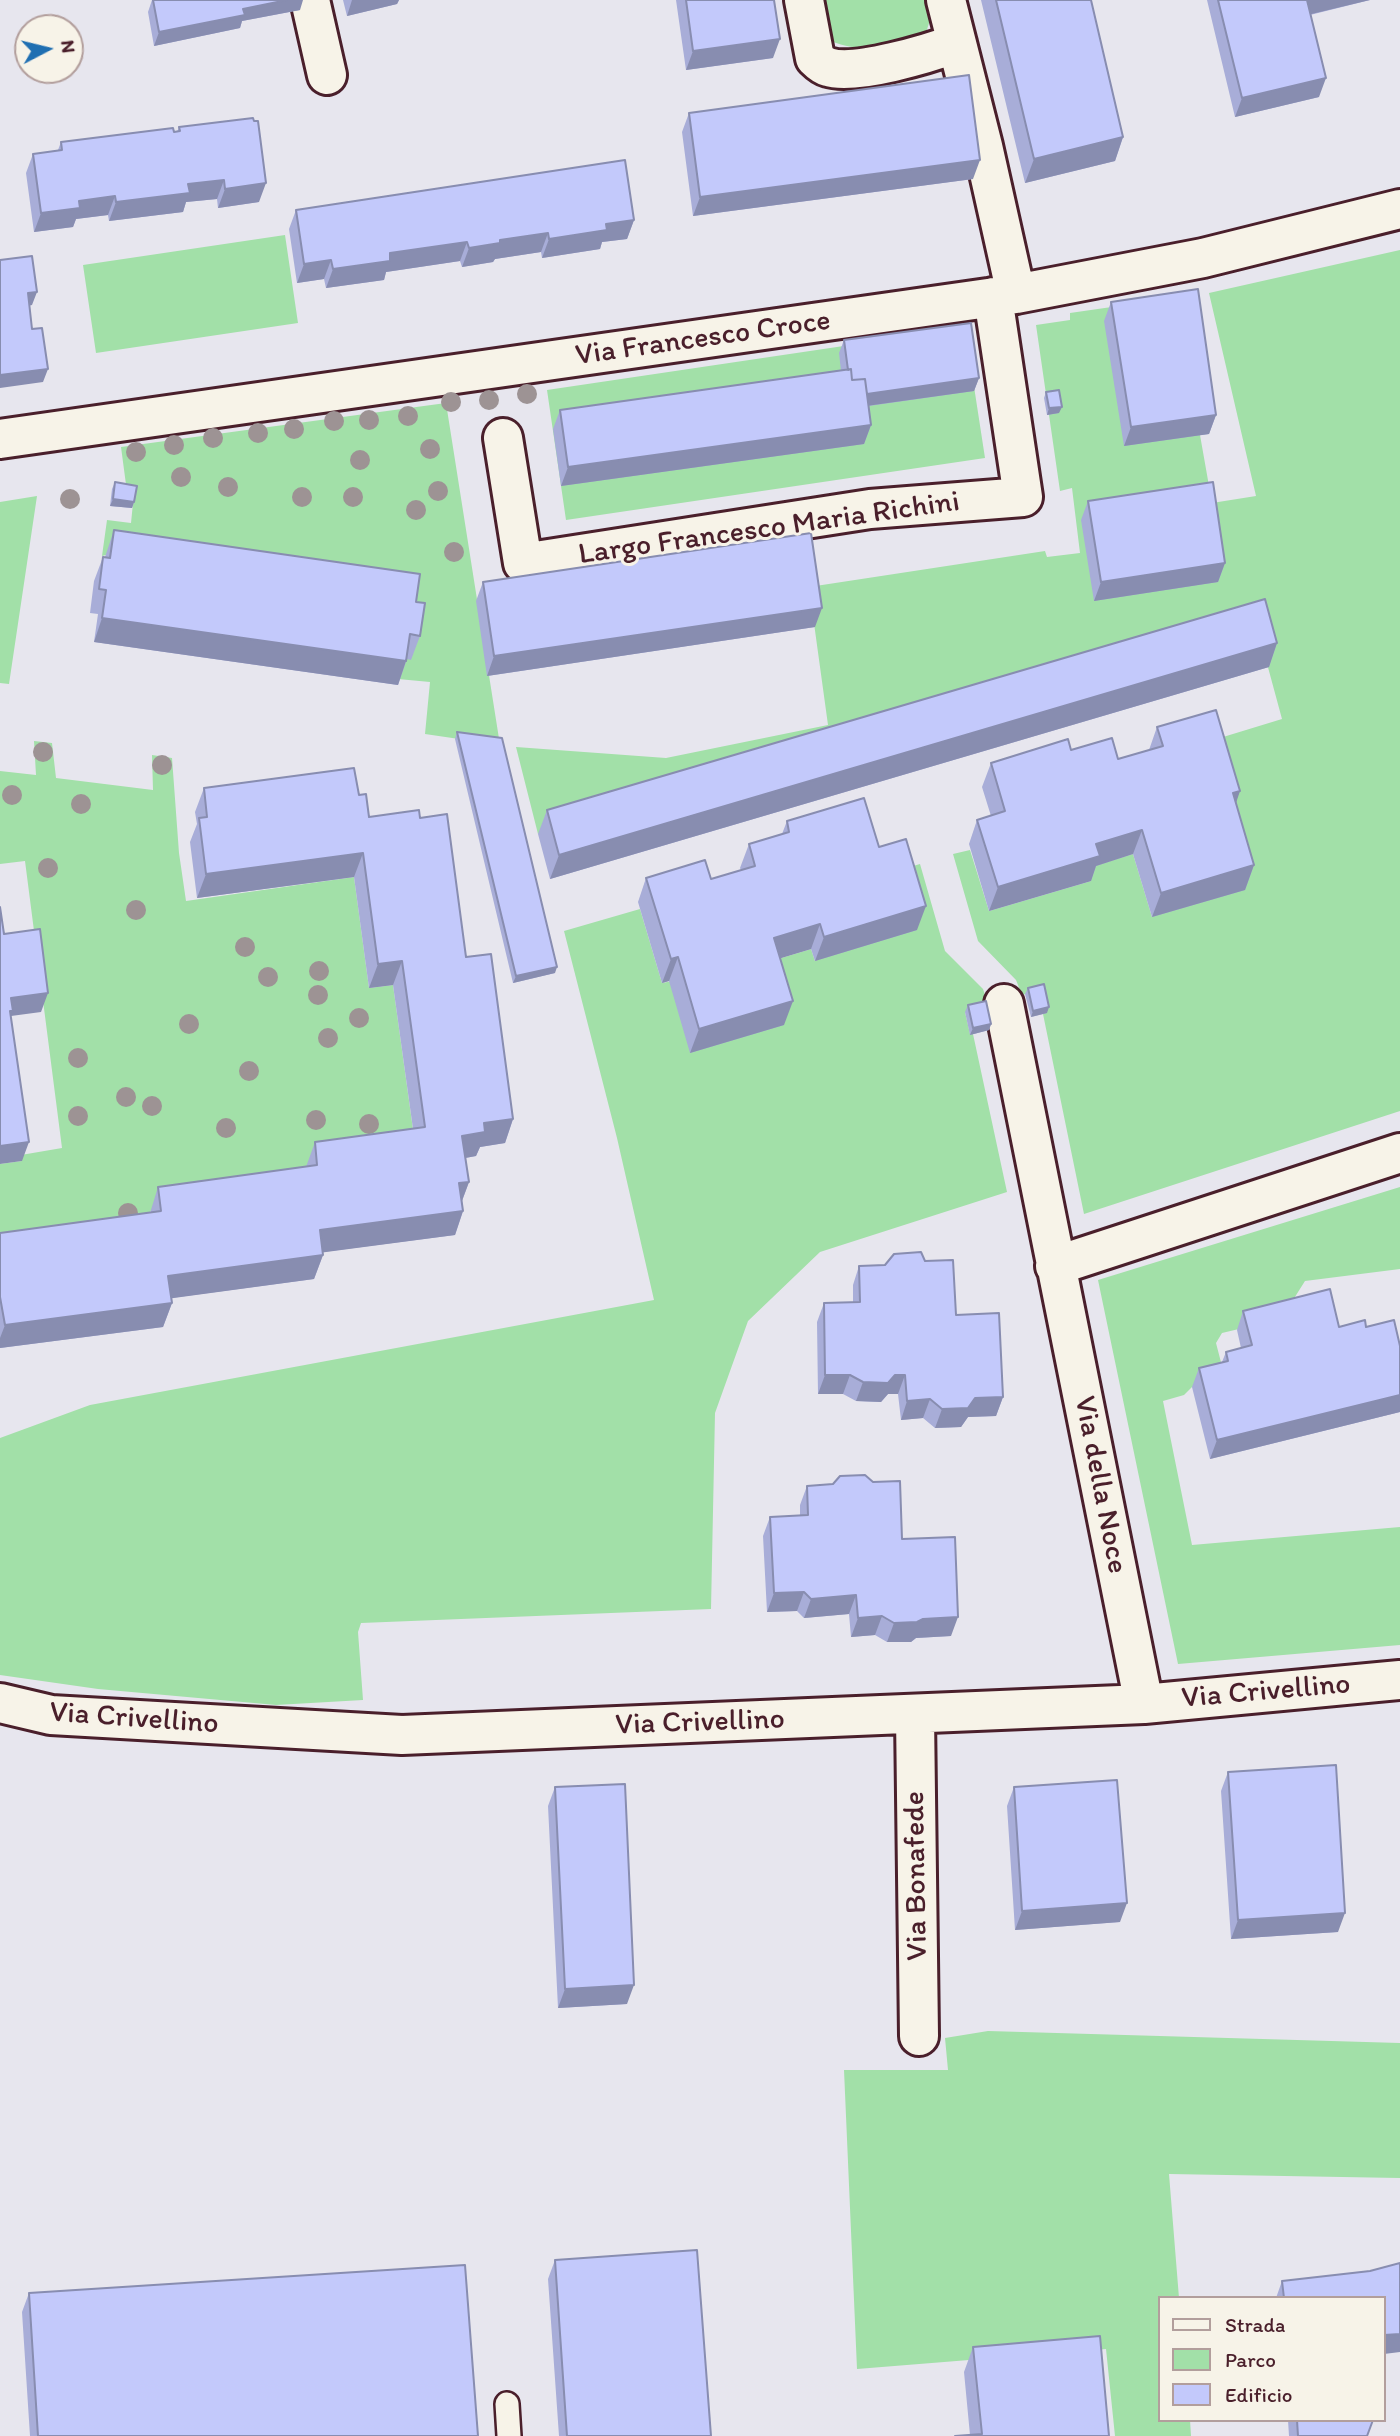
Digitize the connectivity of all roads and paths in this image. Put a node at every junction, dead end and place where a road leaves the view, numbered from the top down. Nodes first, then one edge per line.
1 (310, 0) edge
2 (804, 0) edge
3 (946, 0) edge
4 (957, 43) junction
5 (327, 75) dead end
6 (1400, 209) edge
7 (1005, 295) junction
8 (503, 438) dead end
9 (0, 439) edge
10 (1004, 1004) dead end
11 (1400, 1153) edge
12 (1055, 1266) junction
13 (1400, 1680) edge
14 (0, 1703) edge
15 (1144, 1704) junction
16 (915, 1715) junction
17 (919, 2036) dead end
18 (507, 2404) dead end
19 (509, 2436) edge

1 - 5 street
2 - 4 street
3 - 4 street
4 - 7 street
6 - 7 street, Via Francesco Croce
7 - 8 street, Largo Francesco Maria Richini
7 - 9 street, Via Francesco Croce
10 - 12 street, Via della Noce
11 - 12 street
12 - 15 street, Via della Noce
13 - 15 street, Via Crivellino
14 - 16 street, Via Crivellino
15 - 16 street, Via Crivellino
16 - 17 street, Via Bonafede
18 - 19 lane

